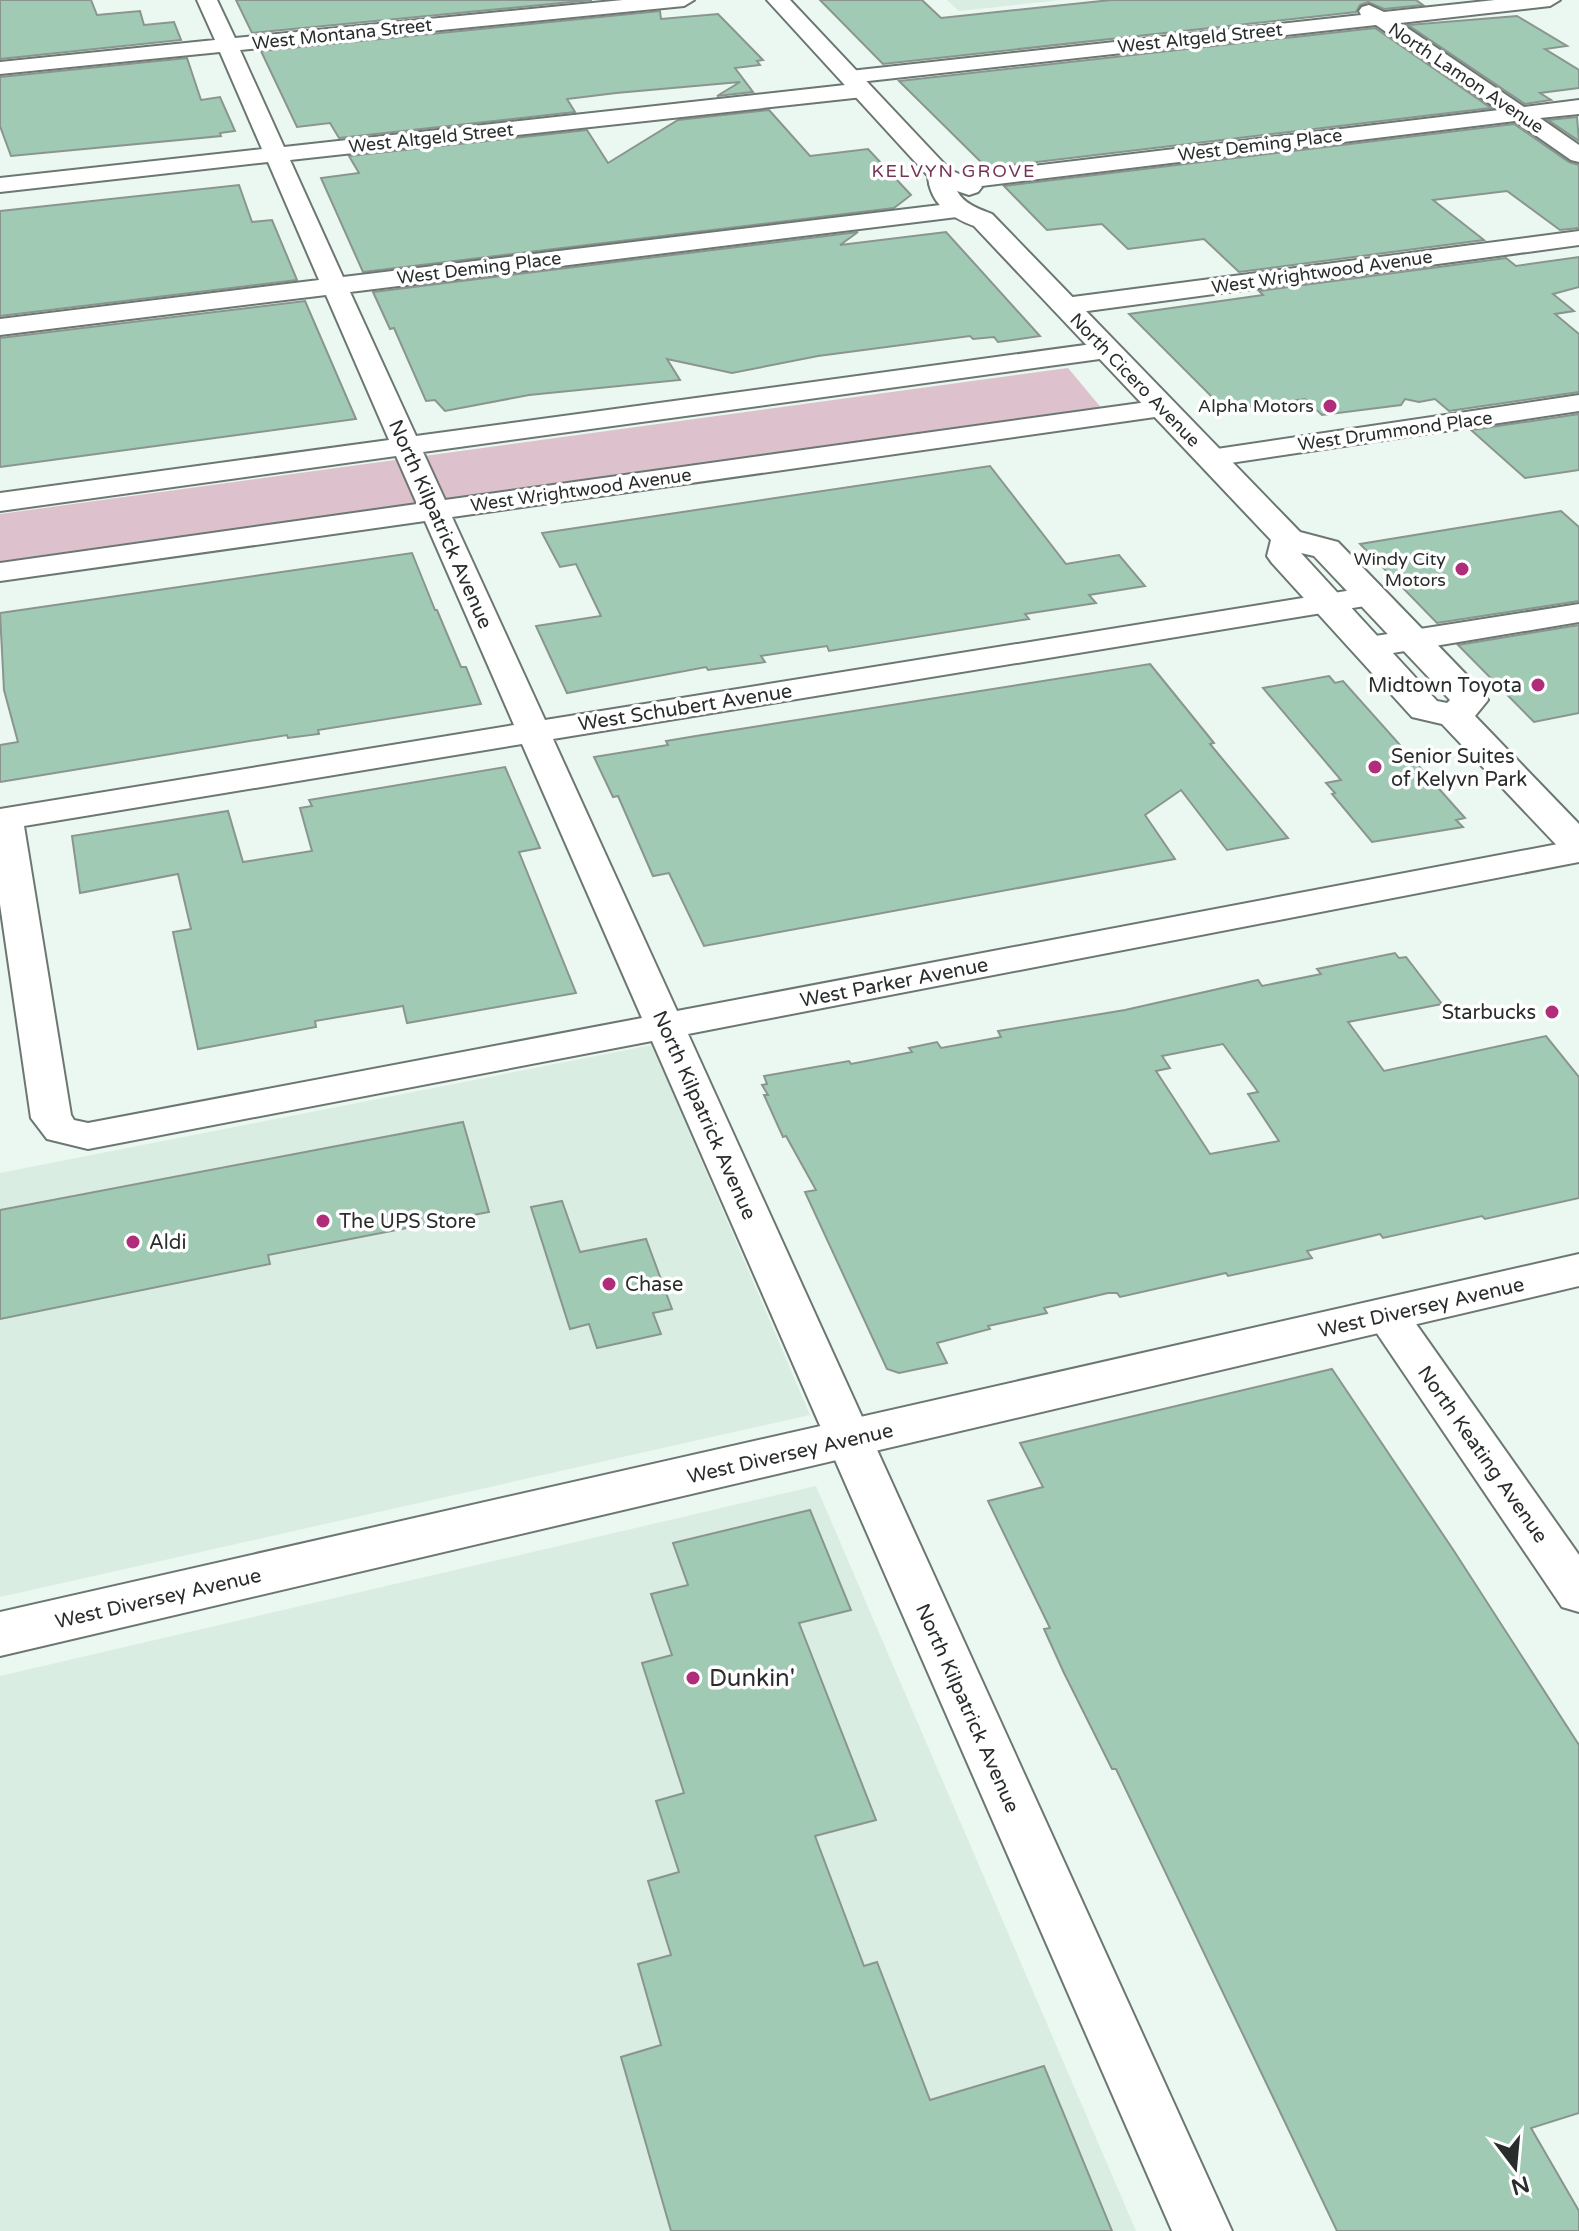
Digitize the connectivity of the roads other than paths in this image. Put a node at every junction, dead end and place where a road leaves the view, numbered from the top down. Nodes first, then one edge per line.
1 (207, 0) edge
2 (684, 0) edge
3 (778, 0) edge
4 (1352, 0) edge
5 (1550, 0) edge
6 (1379, 19) junction
7 (228, 45) junction
8 (0, 68) edge
9 (856, 84) junction
10 (1579, 107) edge
11 (1519, 114) junction
12 (277, 155) junction
13 (1579, 155) edge
14 (946, 180) junction
15 (0, 185) edge
16 (957, 210) junction
17 (983, 220) junction
18 (1579, 238) edge
19 (335, 286) junction
20 (1065, 306) junction
21 (0, 327) edge
22 (1107, 350) junction
23 (1579, 403) edge
24 (1162, 408) junction
25 (407, 446) junction
26 (1210, 458) junction
27 (0, 502) edge
28 (435, 511) junction
29 (1288, 539) junction
30 (0, 572) edge
31 (1371, 596) junction
32 (1327, 603) junction
33 (1579, 613) edge
34 (1414, 641) junction
35 (1369, 647) junction
36 (1455, 716) junction
37 (534, 732) junction
38 (2, 818) edge
39 (1579, 848) edge
40 (665, 1025) junction
41 (1579, 1270) edge
42 (1387, 1315) junction
43 (847, 1439) junction
44 (1579, 1593) edge
45 (0, 1634) edge
46 (1202, 2231) edge

1 - 7 street, North Kilpatrick Avenue
2 - 7 street, West Montana Street
3 - 9 main road, North Cicero Avenue
4 - 6 street, North Lamon Avenue
5 - 6 street, West Altgeld Street
6 - 9 street, West Altgeld Street
6 - 11 street, North Lamon Avenue
7 - 8 street, West Montana Street
7 - 12 street, North Kilpatrick Avenue
9 - 12 street, West Altgeld Street
9 - 14 main road, North Cicero Avenue
10 - 11 street, West Deming Place
11 - 13 street, North Lamon Avenue
11 - 14 street, West Deming Place
12 - 15 street, West Altgeld Street
12 - 19 street, North Kilpatrick Avenue
14 - 16 main road, North Cicero Avenue
14 - 17 main road, North Cicero Avenue
16 - 17 main road, North Cicero Avenue
16 - 19 street, West Deming Place
17 - 20 main road, North Cicero Avenue
18 - 20 street, West Wrightwood Avenue
19 - 21 street, West Deming Place
19 - 25 street, North Kilpatrick Avenue
20 - 22 main road, North Cicero Avenue
22 - 24 main road, North Cicero Avenue
22 - 25 street
23 - 26 street, West Drummond Place
24 - 26 main road, North Cicero Avenue
24 - 28 street, West Wrightwood Avenue
25 - 27 street
25 - 28 street, North Kilpatrick Avenue
26 - 29 main road, North Cicero Avenue
28 - 30 street, West Wrightwood Avenue
28 - 37 street, North Kilpatrick Avenue
29 - 31 main road
29 - 32 main road, North Cicero Avenue
31 - 32 street, West Schubert Avenue
31 - 34 main road
32 - 35 main road, North Cicero Avenue
32 - 37 street, West Schubert Avenue
33 - 34 street
34 - 35 street
34 - 36 main road
35 - 36 main road, North Cicero Avenue
36 - 39 main road, North Cicero Avenue
37 - 38 street, West Schubert Avenue
37 - 40 street, North Kilpatrick Avenue
38 - 40 street, West Parker Avenue
39 - 40 street, West Parker Avenue
40 - 43 street, North Kilpatrick Avenue
41 - 42 main road, West Diversey Avenue
42 - 43 main road, West Diversey Avenue
42 - 44 street, North Keating Avenue
43 - 45 main road, West Diversey Avenue
43 - 46 street, North Kilpatrick Avenue

